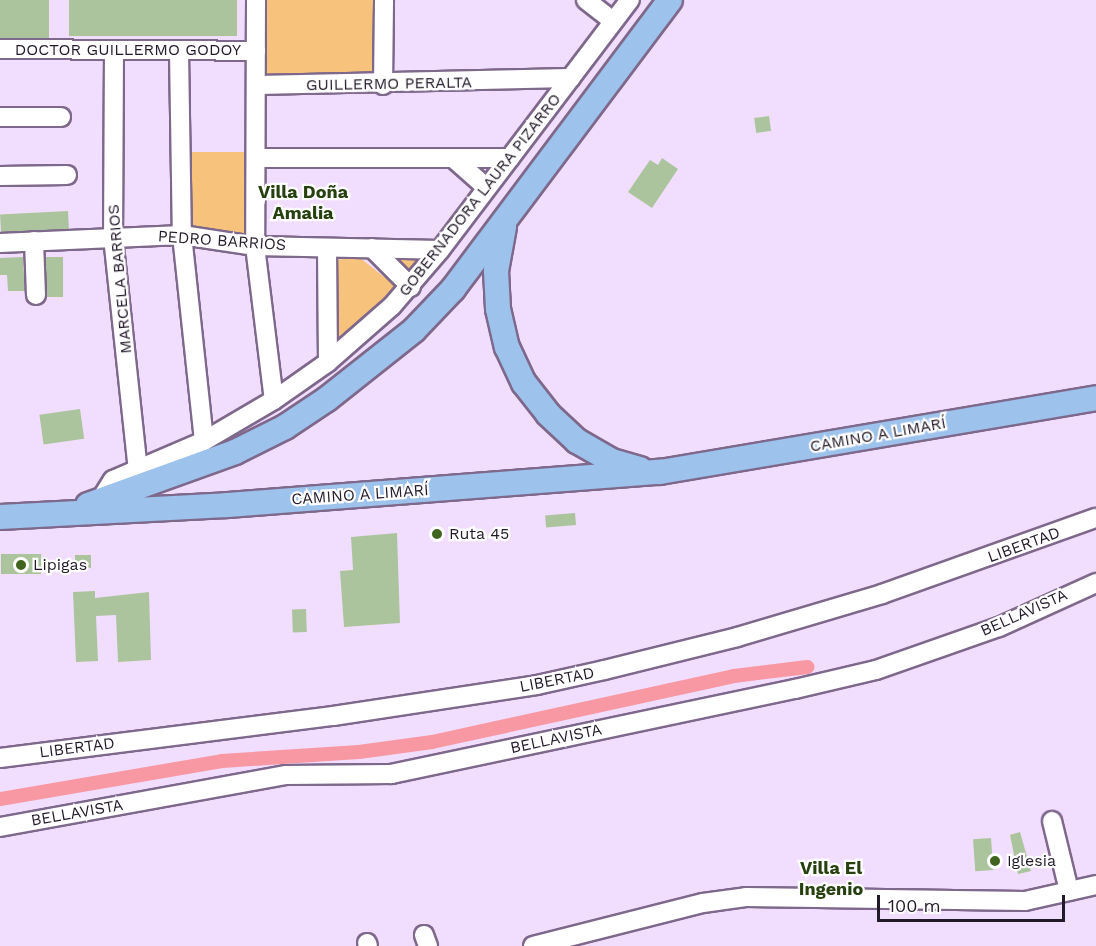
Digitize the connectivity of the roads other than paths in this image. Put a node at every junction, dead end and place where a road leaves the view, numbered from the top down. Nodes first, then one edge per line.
1 (255, 0) edge
2 (384, 0) edge
3 (586, 0) edge
4 (630, 0) edge
5 (656, 0) edge
6 (670, 0) edge
7 (613, 21) junction
8 (0, 49) edge
9 (114, 51) junction
10 (256, 51) junction
11 (179, 52) junction
12 (571, 78) junction
13 (522, 82) junction
14 (256, 85) junction
15 (382, 85) junction
16 (551, 105) junction
17 (0, 117) edge
18 (61, 117) dead end
19 (540, 154) junction
20 (256, 158) junction
21 (453, 158) junction
22 (510, 158) junction
23 (68, 175) dead end
24 (0, 176) edge
25 (487, 188) junction
26 (506, 220) junction
27 (182, 235) junction
28 (113, 237) junction
29 (34, 241) junction
30 (0, 243) edge
31 (255, 246) junction
32 (327, 248) junction
33 (372, 249) junction
34 (440, 250) junction
35 (411, 287) junction
36 (36, 295) dead end
37 (327, 362) junction
38 (369, 364) junction
39 (1096, 399) edge
40 (274, 400) junction
41 (204, 441) junction
42 (594, 452) junction
43 (192, 468) junction
44 (138, 471) junction
45 (660, 472) junction
46 (166, 478) junction
47 (588, 479) junction
48 (99, 502) junction
49 (227, 505) junction
50 (174, 508) junction
51 (60, 515) junction
52 (0, 517) edge
53 (1096, 518) edge
54 (1096, 583) edge
55 (0, 758) edge
56 (1052, 821) dead end
57 (0, 827) edge
58 (1096, 885) edge
59 (1069, 891) junction
60 (533, 946) edge

1 - 10 street
2 - 15 street
3 - 7 street
4 - 7 street, GOBERNADORA LAURA PIZARRO
5 - 19 main road, GOBERNADORA LAURA PIZARRO
6 - 26 main road, GOBERNADORA LAURA PIZARRO
7 - 12 street, GOBERNADORA LAURA PIZARRO
8 - 9 street, DOCTOR GUILLERMO GODOY
9 - 11 street, DOCTOR GUILLERMO GODOY
9 - 28 street, MARCELA BARRIOS
10 - 11 street, DOCTOR GUILLERMO GODOY
10 - 14 street
11 - 27 street
12 - 13 street, GUILLERMO PERALTA
12 - 16 street, GOBERNADORA LAURA PIZARRO
13 - 15 street, GUILLERMO PERALTA
13 - 16 street
14 - 15 street, GUILLERMO PERALTA
14 - 20 street
16 - 22 street, GOBERNADORA LAURA PIZARRO
17 - 18 street
19 - 26 main road
19 - 38 main road, GOBERNADORA LAURA PIZARRO
20 - 21 street
20 - 31 street
21 - 22 street
21 - 25 street
22 - 25 street, GOBERNADORA LAURA PIZARRO
23 - 24 street
25 - 34 street, GOBERNADORA LAURA PIZARRO
26 - 38 main road, GOBERNADORA LAURA PIZARRO
26 - 42 main road, CAMINO A LIMARÍ
27 - 28 street, PEDRO BARRIOS
27 - 31 street, PEDRO BARRIOS
27 - 41 street
28 - 29 street, PEDRO BARRIOS
28 - 44 street, MARCELA BARRIOS
29 - 30 street, PEDRO BARRIOS
29 - 36 street
31 - 32 street, PEDRO BARRIOS
31 - 40 street
32 - 33 street, PEDRO BARRIOS
32 - 37 street
33 - 34 street, PEDRO BARRIOS
33 - 35 street
34 - 35 street, GOBERNADORA LAURA PIZARRO
35 - 37 street, GOBERNADORA LAURA PIZARRO
37 - 40 street, GOBERNADORA LAURA PIZARRO
38 - 43 main road, GOBERNADORA LAURA PIZARRO
39 - 45 main road, CAMINO A LIMARÍ
40 - 41 street, GOBERNADORA LAURA PIZARRO
41 - 44 street, GOBERNADORA LAURA PIZARRO
42 - 45 main road, CAMINO A LIMARÍ
42 - 47 main road
43 - 46 main road, GOBERNADORA LAURA PIZARRO
43 - 49 main road
44 - 48 street, GOBERNADORA LAURA PIZARRO
45 - 47 main road, CAMINO A LIMARÍ
46 - 48 main road, GOBERNADORA LAURA PIZARRO
46 - 50 main road
47 - 49 main road, CAMINO A LIMARÍ
48 - 51 main road, GOBERNADORA LAURA PIZARRO
49 - 50 main road, CAMINO A LIMARÍ
50 - 51 main road, CAMINO A LIMARÍ
51 - 52 main road
53 - 55 street, LIBERTAD
54 - 57 street, BELLAVISTA
56 - 59 street
58 - 59 street
59 - 60 street

